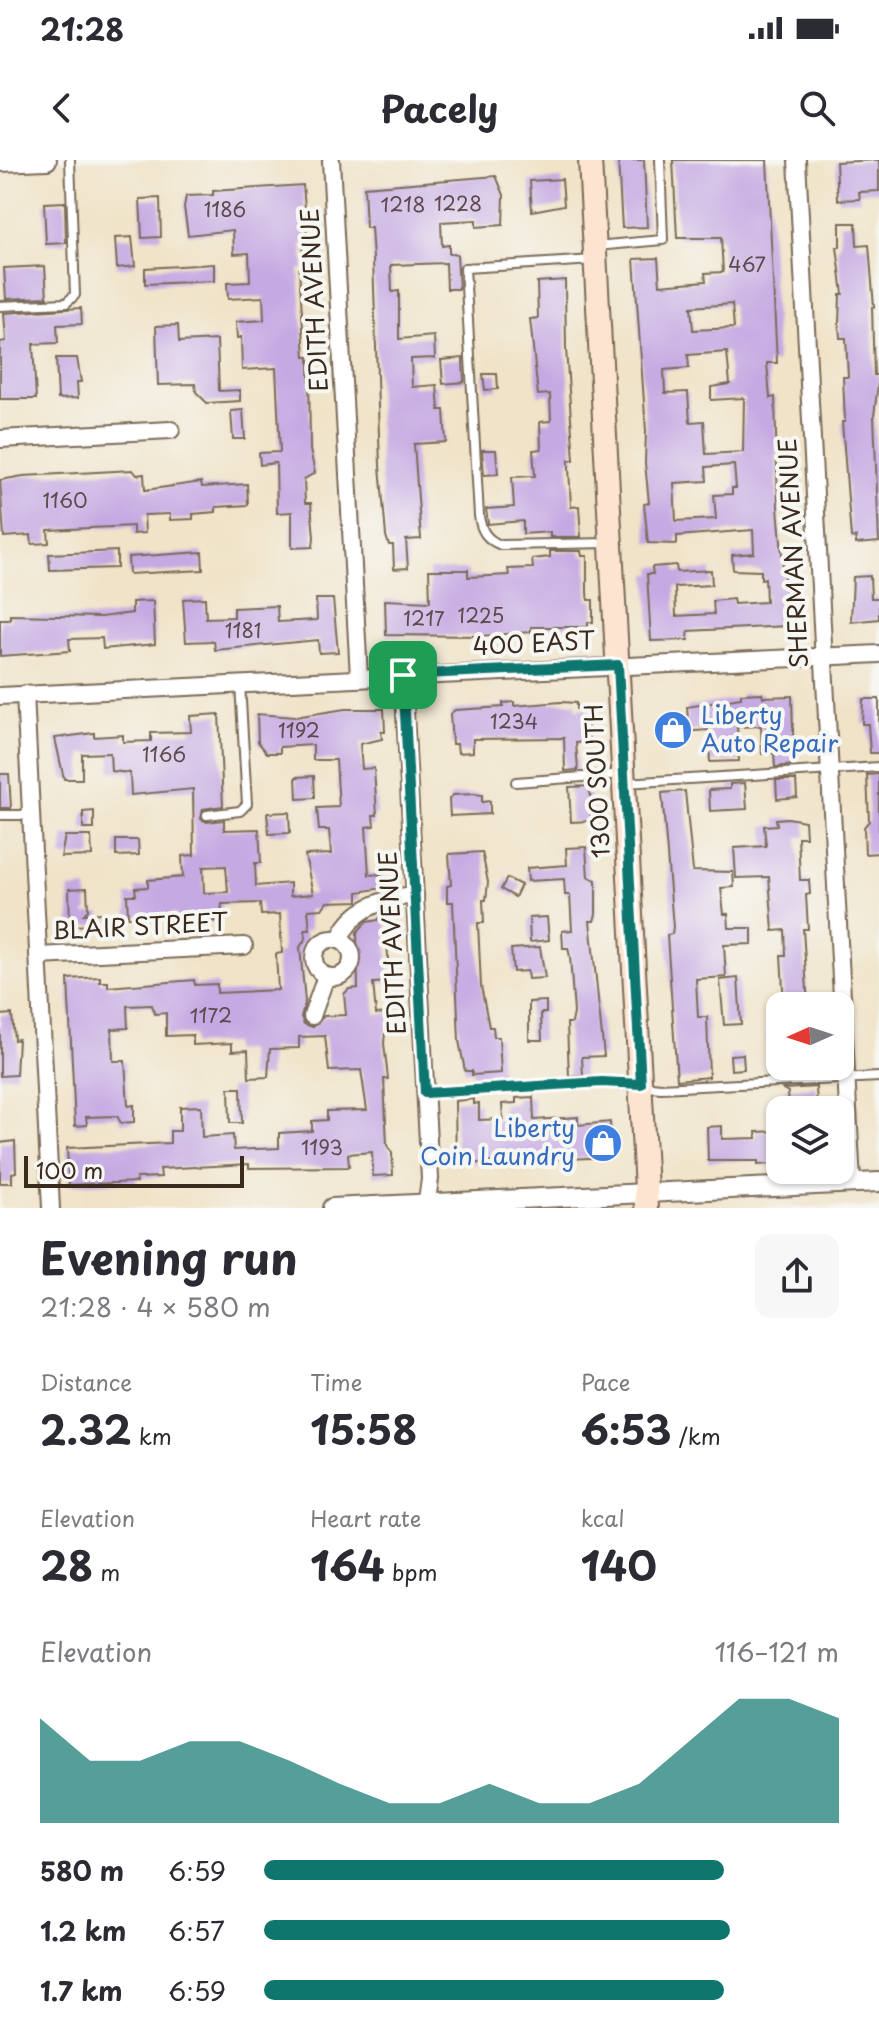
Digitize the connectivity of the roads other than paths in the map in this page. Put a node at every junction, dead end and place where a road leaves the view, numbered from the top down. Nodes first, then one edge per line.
1 (47, 160) edge
2 (70, 160) edge
3 (331, 160) edge
4 (590, 160) edge
5 (660, 160) edge
6 (797, 160) edge
7 (0, 162) edge
8 (595, 253) junction
9 (0, 306) edge
10 (171, 430) dead end
11 (0, 439) edge
12 (611, 543) junction
13 (879, 654) edge
14 (824, 657) junction
15 (618, 665) junction
16 (403, 675) junction
17 (359, 677) junction
18 (240, 683) junction
19 (25, 694) junction
20 (0, 696) edge
21 (879, 767) edge
22 (830, 769) junction
23 (624, 778) junction
24 (516, 782) dead end
25 (0, 815) edge
26 (31, 815) junction
27 (207, 815) dead end
28 (415, 895) junction
29 (339, 940) junction
30 (244, 946) dead end
31 (38, 956) junction
32 (326, 976) junction
33 (842, 992) edge
34 (312, 1016) dead end
35 (879, 1077) edge
36 (854, 1078) edge
37 (809, 1080) edge
38 (641, 1084) junction
39 (425, 1093) junction
40 (879, 1182) edge
41 (854, 1183) edge
42 (840, 1184) edge
43 (647, 1200) edge
44 (426, 1206) edge
45 (51, 1208) edge
46 (332, 1208) edge

1 - 7 street
2 - 9 lane
3 - 17 street, EDITH AVENUE
4 - 8 main road, 1300 SOUTH
5 - 8 lane
6 - 14 street, SHERMAN AVENUE
8 - 12 main road, 1300 SOUTH
8 - 12 lane
10 - 11 street
12 - 15 main road, 1300 SOUTH
13 - 14 street, 400 EAST
14 - 15 street, 400 EAST
14 - 22 street, SHERMAN AVENUE
15 - 16 street, 400 EAST
15 - 23 main road, 1300 SOUTH
16 - 17 street, 400 EAST
16 - 28 street, EDITH AVENUE
17 - 18 street, 400 EAST
18 - 19 street, 400 EAST
18 - 27 lane
19 - 20 street, 400 EAST
19 - 26 street
21 - 22 lane
22 - 23 lane
22 - 33 street, SHERMAN AVENUE
23 - 24 lane
23 - 38 main road, 1300 SOUTH
25 - 26 lane
26 - 31 street
28 - 29 street
28 - 39 street, EDITH AVENUE
29 - 32 street
29 - 32 street
30 - 31 street, BLAIR STREET
31 - 45 street
32 - 34 street
35 - 36 lane
37 - 38 lane
38 - 39 lane
38 - 43 main road, 1300 SOUTH
39 - 44 street, EDITH AVENUE
40 - 41 street
42 - 43 street
43 - 44 street
44 - 46 street

